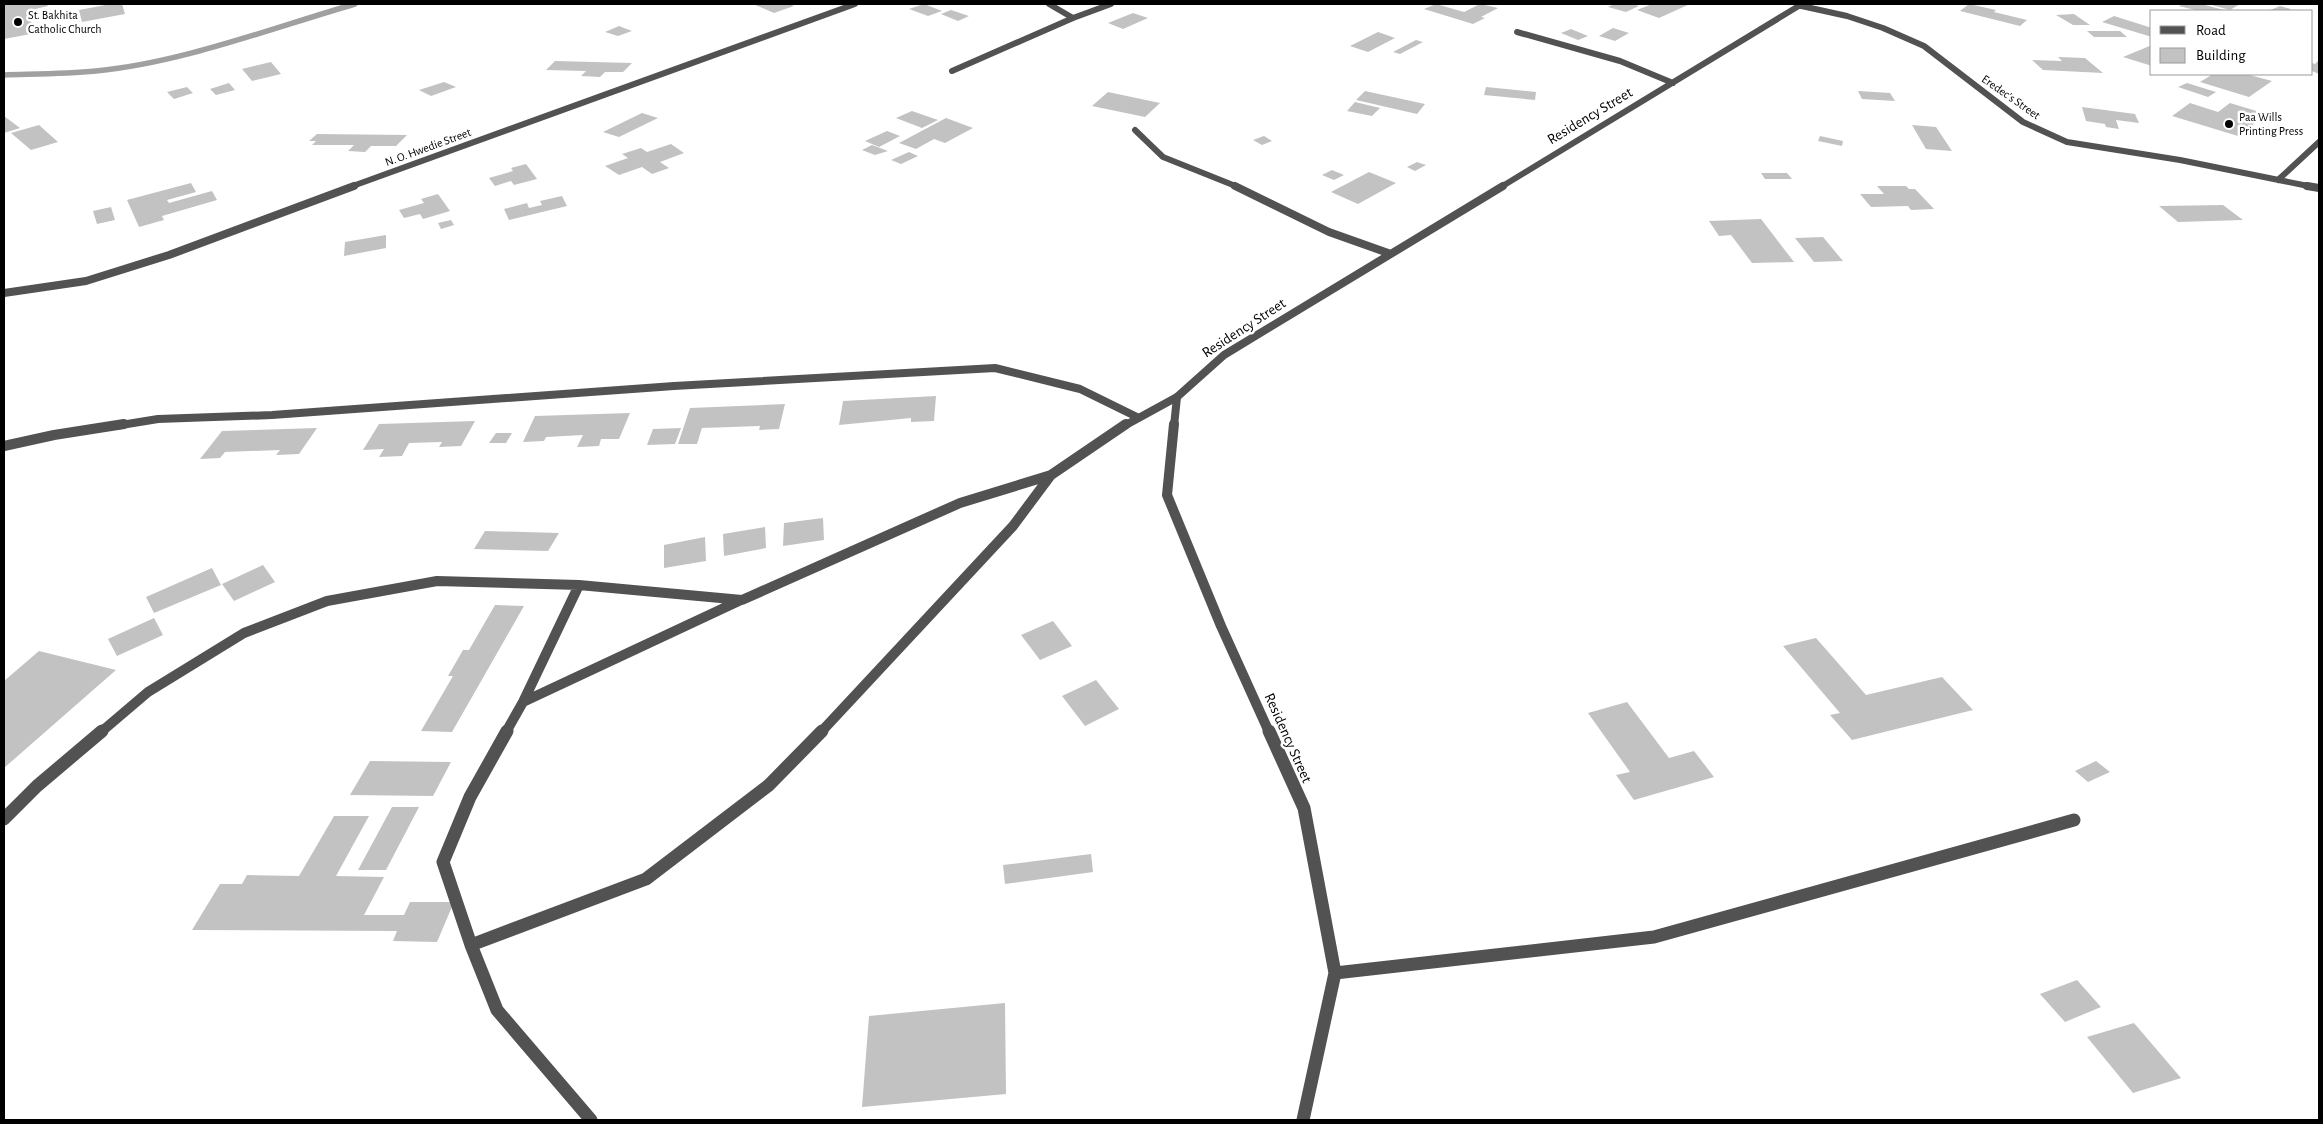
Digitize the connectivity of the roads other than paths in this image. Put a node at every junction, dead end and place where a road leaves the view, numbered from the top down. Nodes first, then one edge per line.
1 (855, 4) edge
2 (1049, 4) edge
3 (1111, 4) edge
4 (1798, 4) edge
5 (1073, 18) junction
6 (1517, 32) dead end
7 (952, 71) dead end
8 (1673, 83) junction
9 (1135, 130) dead end
10 (2319, 142) edge
11 (2278, 180) junction
12 (2319, 188) edge
13 (1391, 254) junction
14 (4, 293) edge
15 (1177, 397) junction
16 (1137, 418) junction
17 (4, 446) edge
18 (1050, 475) junction
19 (578, 586) junction
20 (742, 600) junction
21 (523, 702) junction
22 (4, 819) edge
23 (2074, 820) dead end
24 (471, 945) junction
25 (1335, 973) junction
26 (591, 1120) edge
27 (1303, 1120) edge

1 - 14 street, N. O. Hwedie Street
2 - 5 street
3 - 5 street
4 - 8 street, Residency Street
4 - 11 street, Eredec's Street
5 - 7 street
6 - 8 street
8 - 13 street, Residency Street
9 - 13 street
10 - 11 street
11 - 12 street, Eredec's Street
13 - 15 street, Residency Street
15 - 16 street
15 - 25 street, Residency Street
16 - 17 street
16 - 18 street
18 - 20 street
18 - 24 street
19 - 20 street
19 - 21 street
19 - 22 street
20 - 21 street
21 - 24 street
23 - 25 street
24 - 26 street
25 - 27 street, Residency Street

